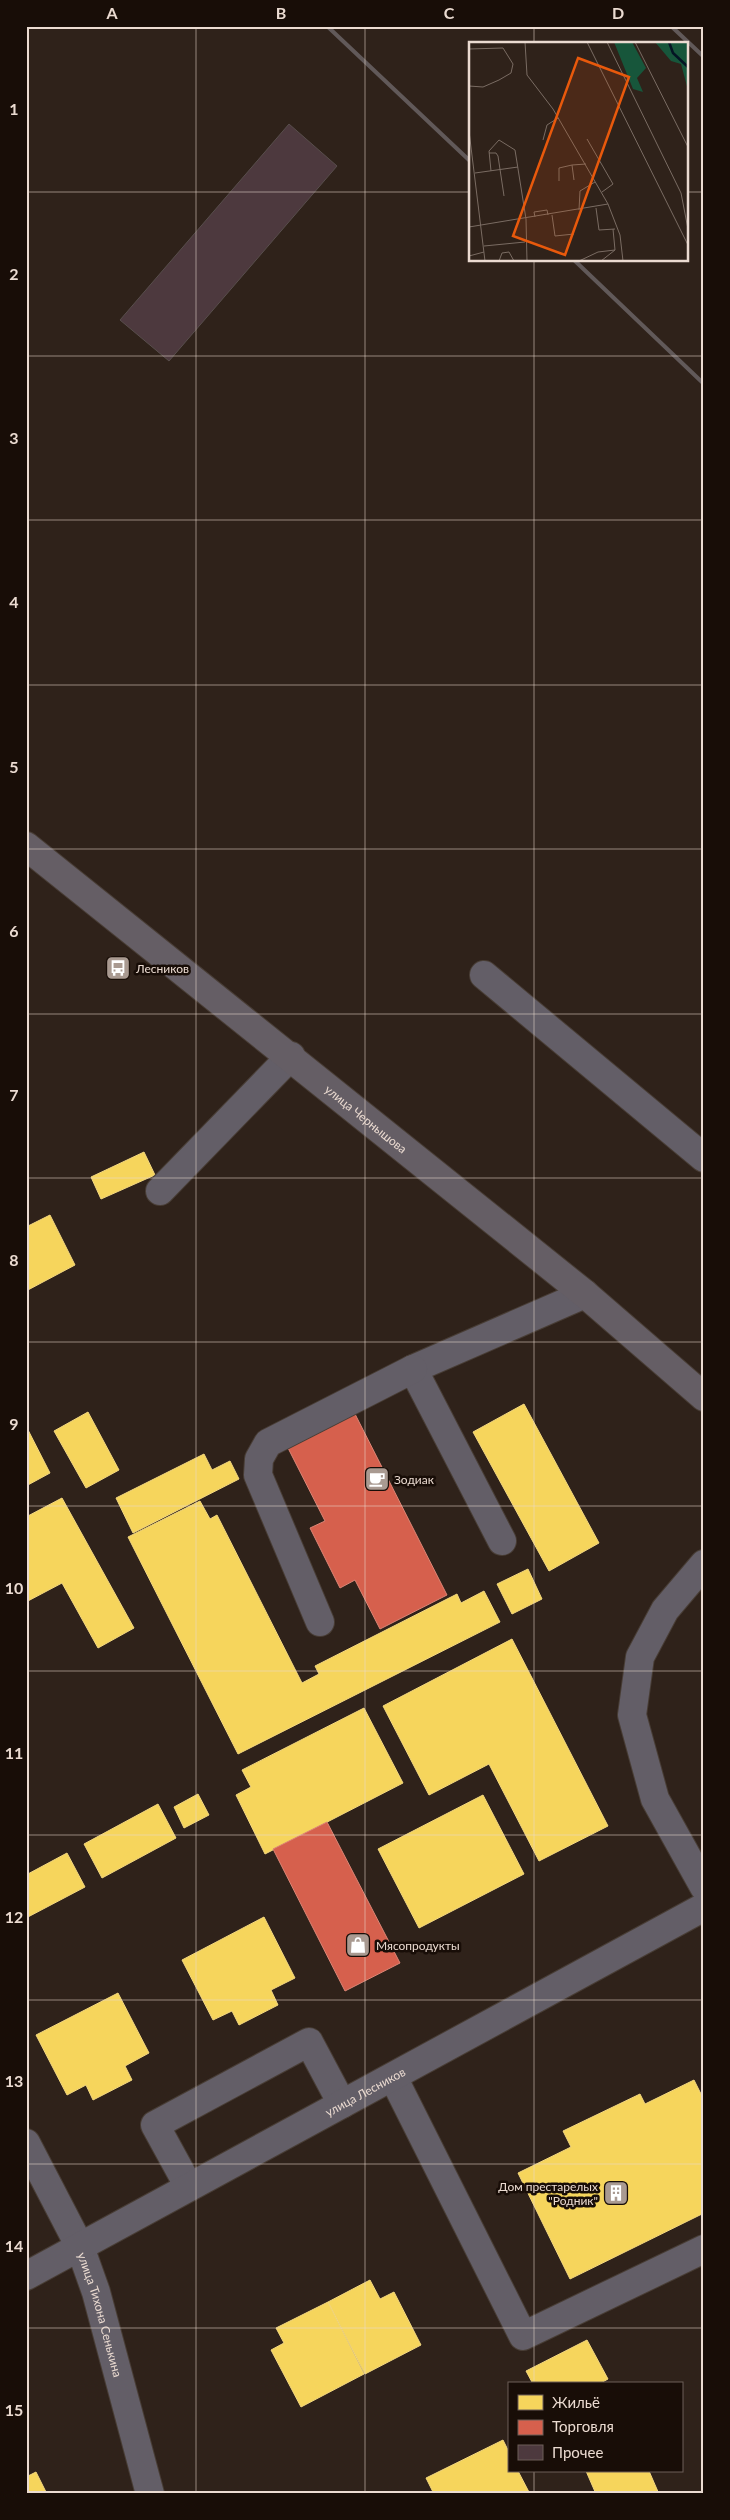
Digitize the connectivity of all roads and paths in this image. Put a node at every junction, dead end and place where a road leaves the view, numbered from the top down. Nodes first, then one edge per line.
1 (26, 846) edge
2 (484, 975) dead end
3 (291, 1056) junction
4 (704, 1158) edge
5 (160, 1191) dead end
6 (585, 1294) junction
7 (413, 1369) junction
8 (704, 1397) edge
9 (502, 1541) dead end
10 (704, 1564) edge
11 (320, 1622) dead end
12 (704, 1887) edge
13 (704, 1907) edge
14 (393, 2077) junction
15 (342, 2104) junction
16 (26, 2143) edge
17 (189, 2187) junction
18 (80, 2247) junction
19 (704, 2249) edge
20 (26, 2276) edge
21 (150, 2494) edge

1 - 3 main road, улица Чернышова
2 - 4 street
3 - 5 street
3 - 6 main road, улица Чернышова
6 - 7 street
6 - 8 main road, улица Чернышова
7 - 9 street
7 - 11 street
10 - 12 street
13 - 14 street, улица Лесников
14 - 15 street, улица Лесников
14 - 19 street
15 - 17 street, улица Лесников
15 - 17 street
16 - 18 street, улица Тихона Сенькина
17 - 18 street, улица Лесников
18 - 20 street, улица Лесников
18 - 21 street, улица Тихона Сенькина

